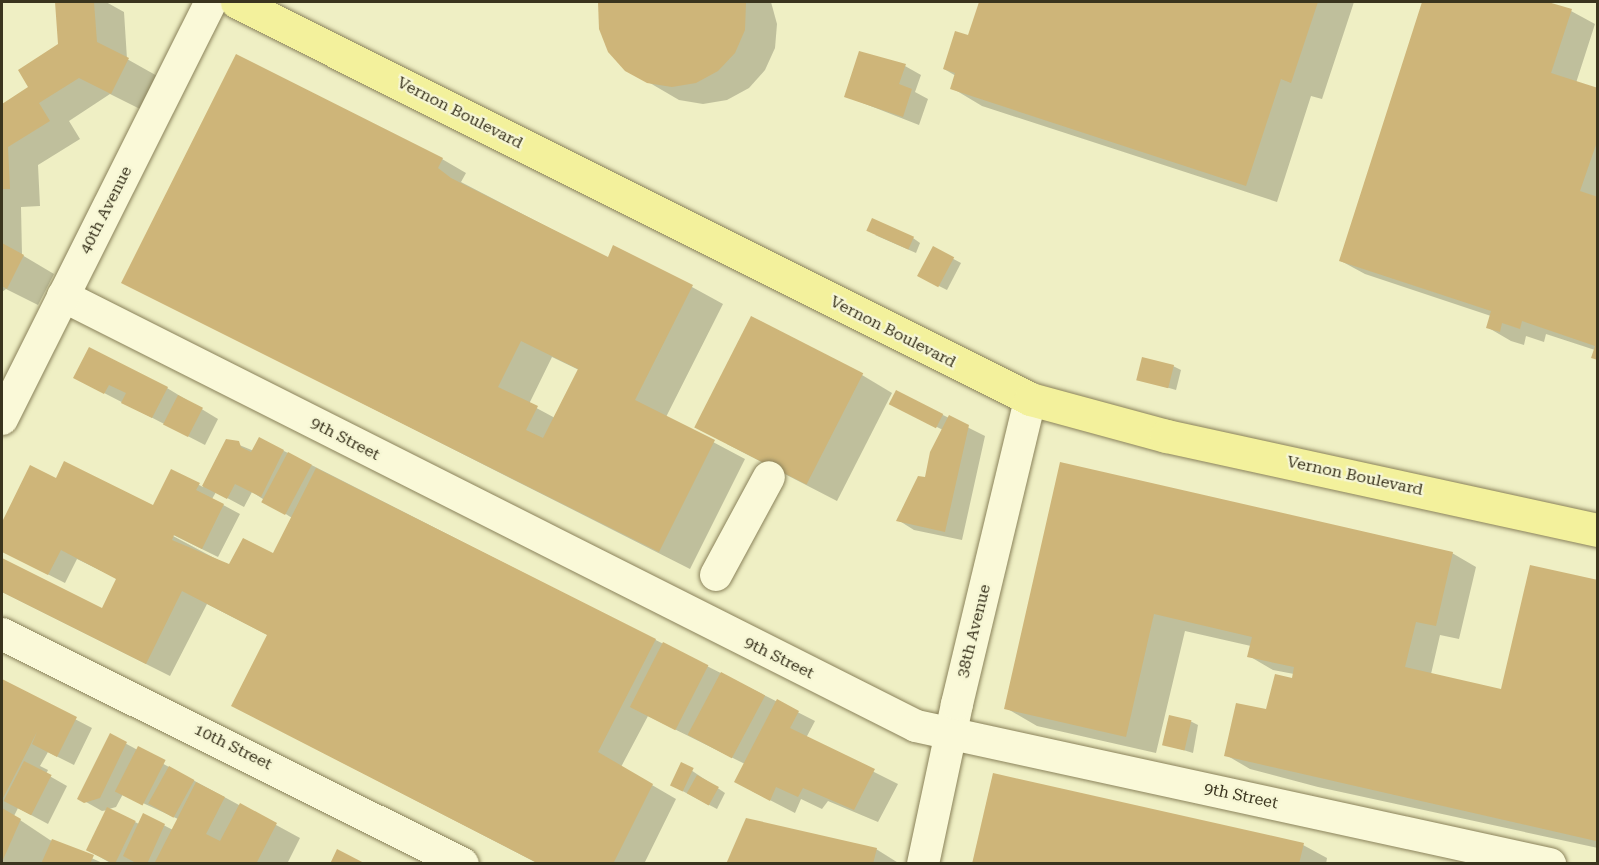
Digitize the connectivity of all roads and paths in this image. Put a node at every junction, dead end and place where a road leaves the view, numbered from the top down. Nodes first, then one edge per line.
1 (211, 2) edge
2 (237, 2) edge
3 (63, 296) junction
4 (1030, 399) junction
5 (2, 419) edge
6 (769, 477) dead end
7 (1598, 530) edge
8 (695, 616) junction
9 (2, 634) edge
10 (952, 733) junction
11 (463, 864) edge
12 (923, 864) edge
13 (1550, 864) edge

1 - 3 street, 40th Avenue
2 - 4 main road, Vernon Boulevard
3 - 5 street, 40th Avenue
3 - 8 street, 9th Street
4 - 7 main road, Vernon Boulevard
4 - 10 street, 38th Avenue
6 - 8 street
8 - 10 street, 9th Street
9 - 11 street, 10th Street
10 - 12 street, 38th Avenue
10 - 13 street, 9th Street

